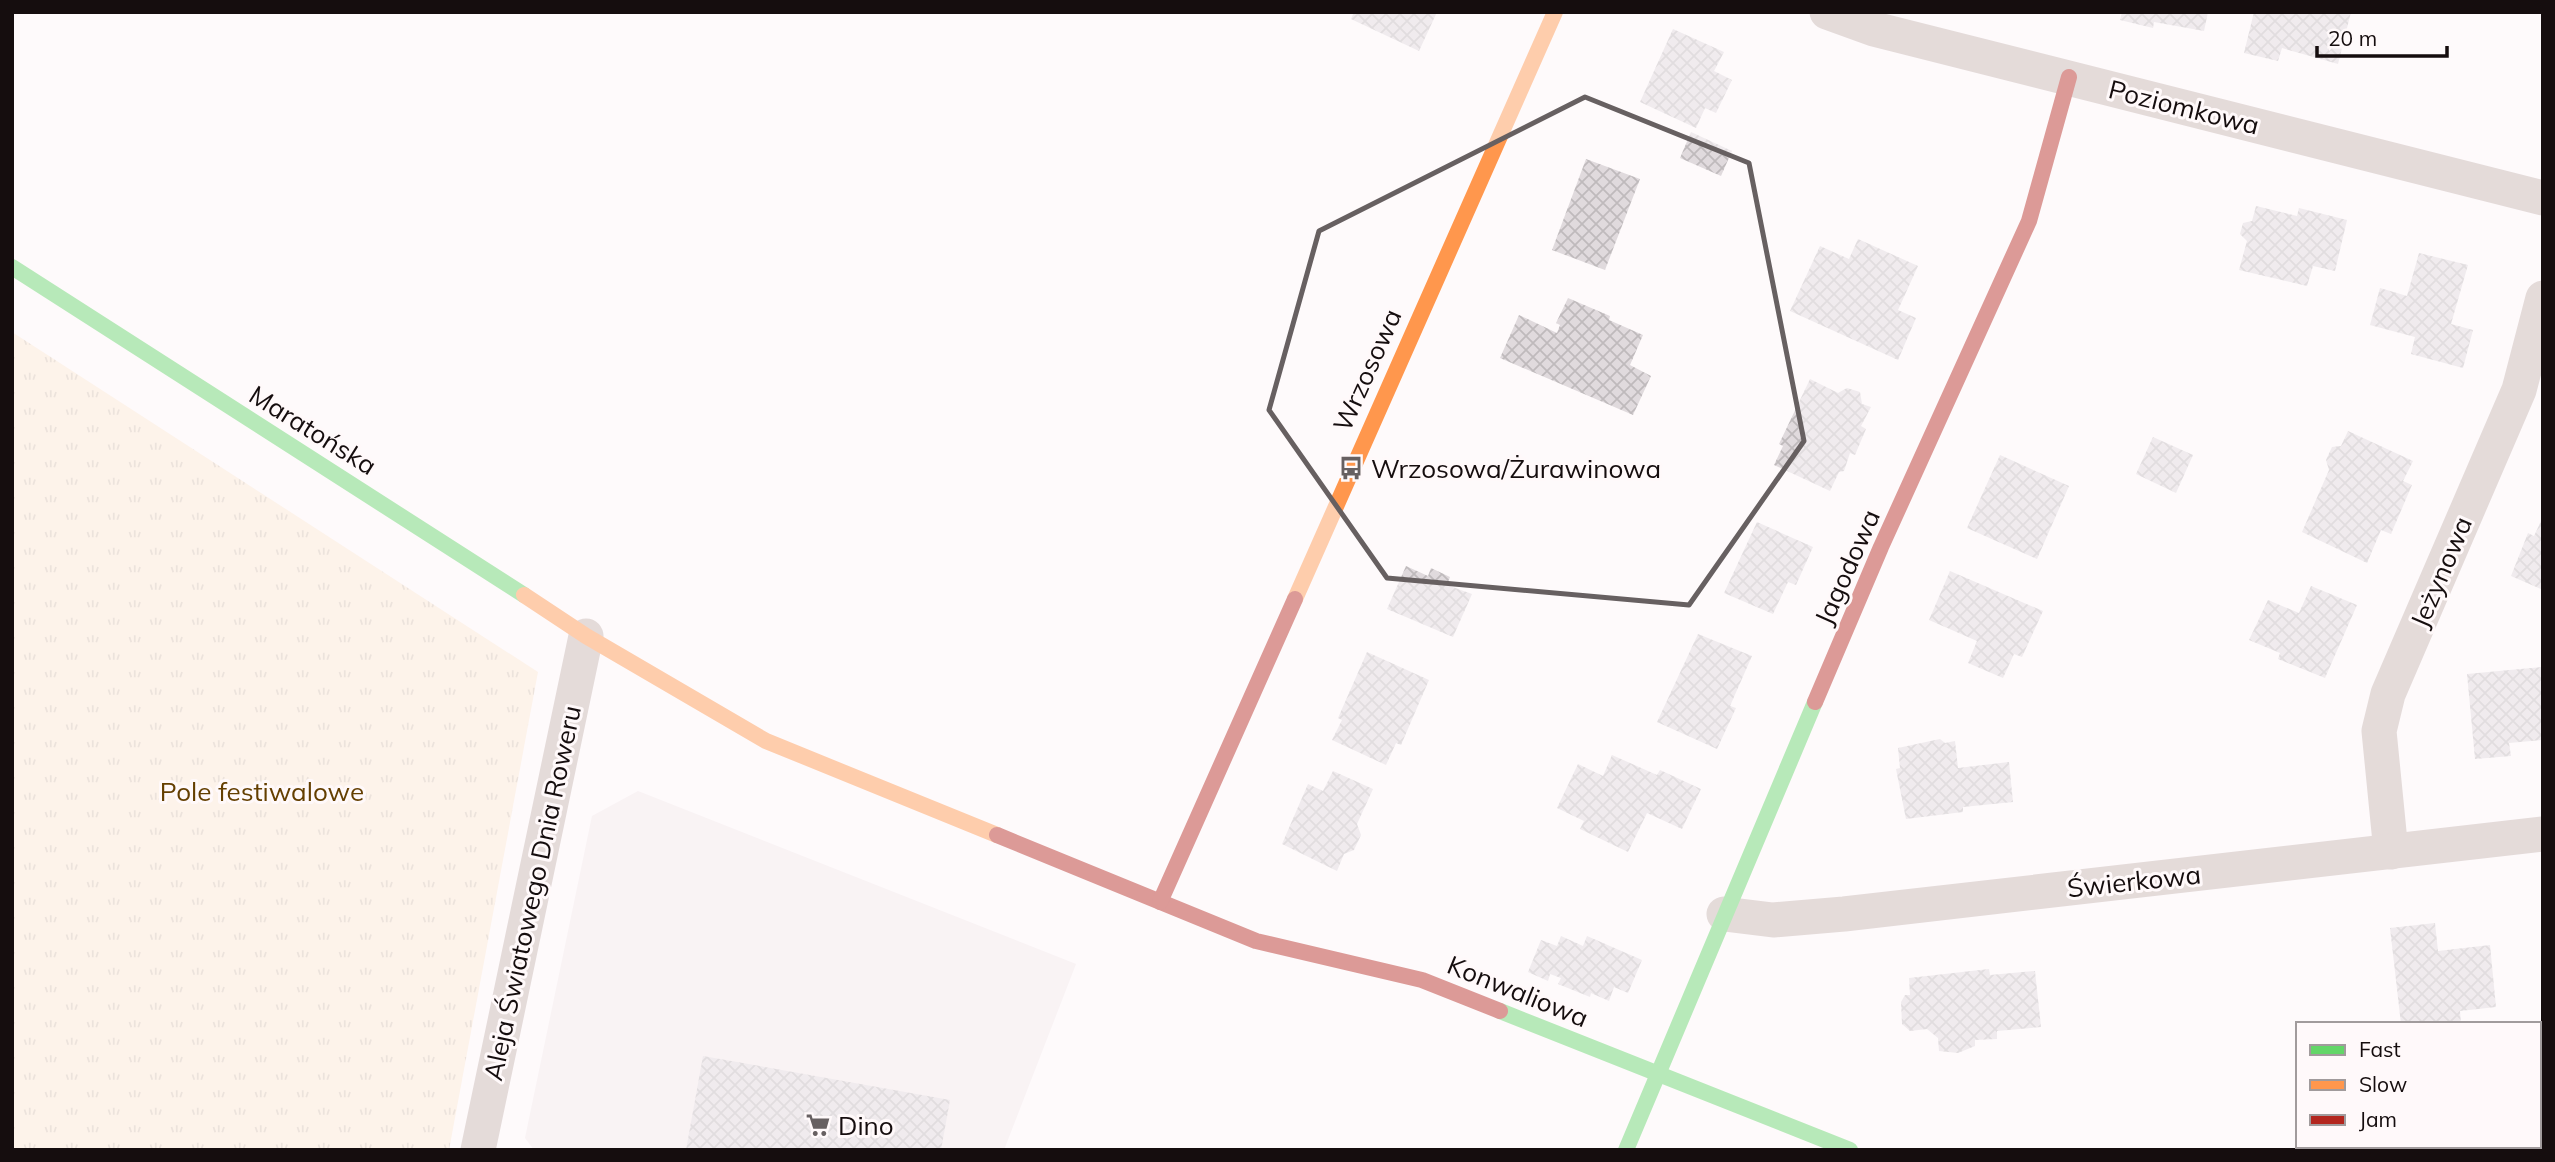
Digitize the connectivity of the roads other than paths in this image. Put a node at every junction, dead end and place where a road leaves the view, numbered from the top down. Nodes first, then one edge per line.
1 (1555, 12) edge
2 (1827, 12) edge
3 (2070, 78) junction
4 (2543, 198) edge
5 (12, 267) edge
6 (2543, 298) edge
7 (586, 636) junction
8 (2543, 834) edge
9 (2391, 852) junction
10 (1160, 902) junction
11 (1724, 914) junction
12 (1656, 1073) junction
13 (478, 1150) edge
14 (1626, 1150) edge
15 (1850, 1150) edge

1 - 10 street, Wrzosowa
2 - 3 street, Poziomkowa
3 - 4 street, Poziomkowa
3 - 11 street, Jagodowa
5 - 7 street, Maratońska
6 - 9 street, Jeżynowa
7 - 10 street, Maratońska
7 - 13 street, Aleja Światowego Dnia Roweru
8 - 9 street, Świerkowa
9 - 11 street, Świerkowa
10 - 12 street, Konwaliowa
11 - 12 street, Jagodowa
12 - 14 street, Jagodowa
12 - 15 street, Konwaliowa

